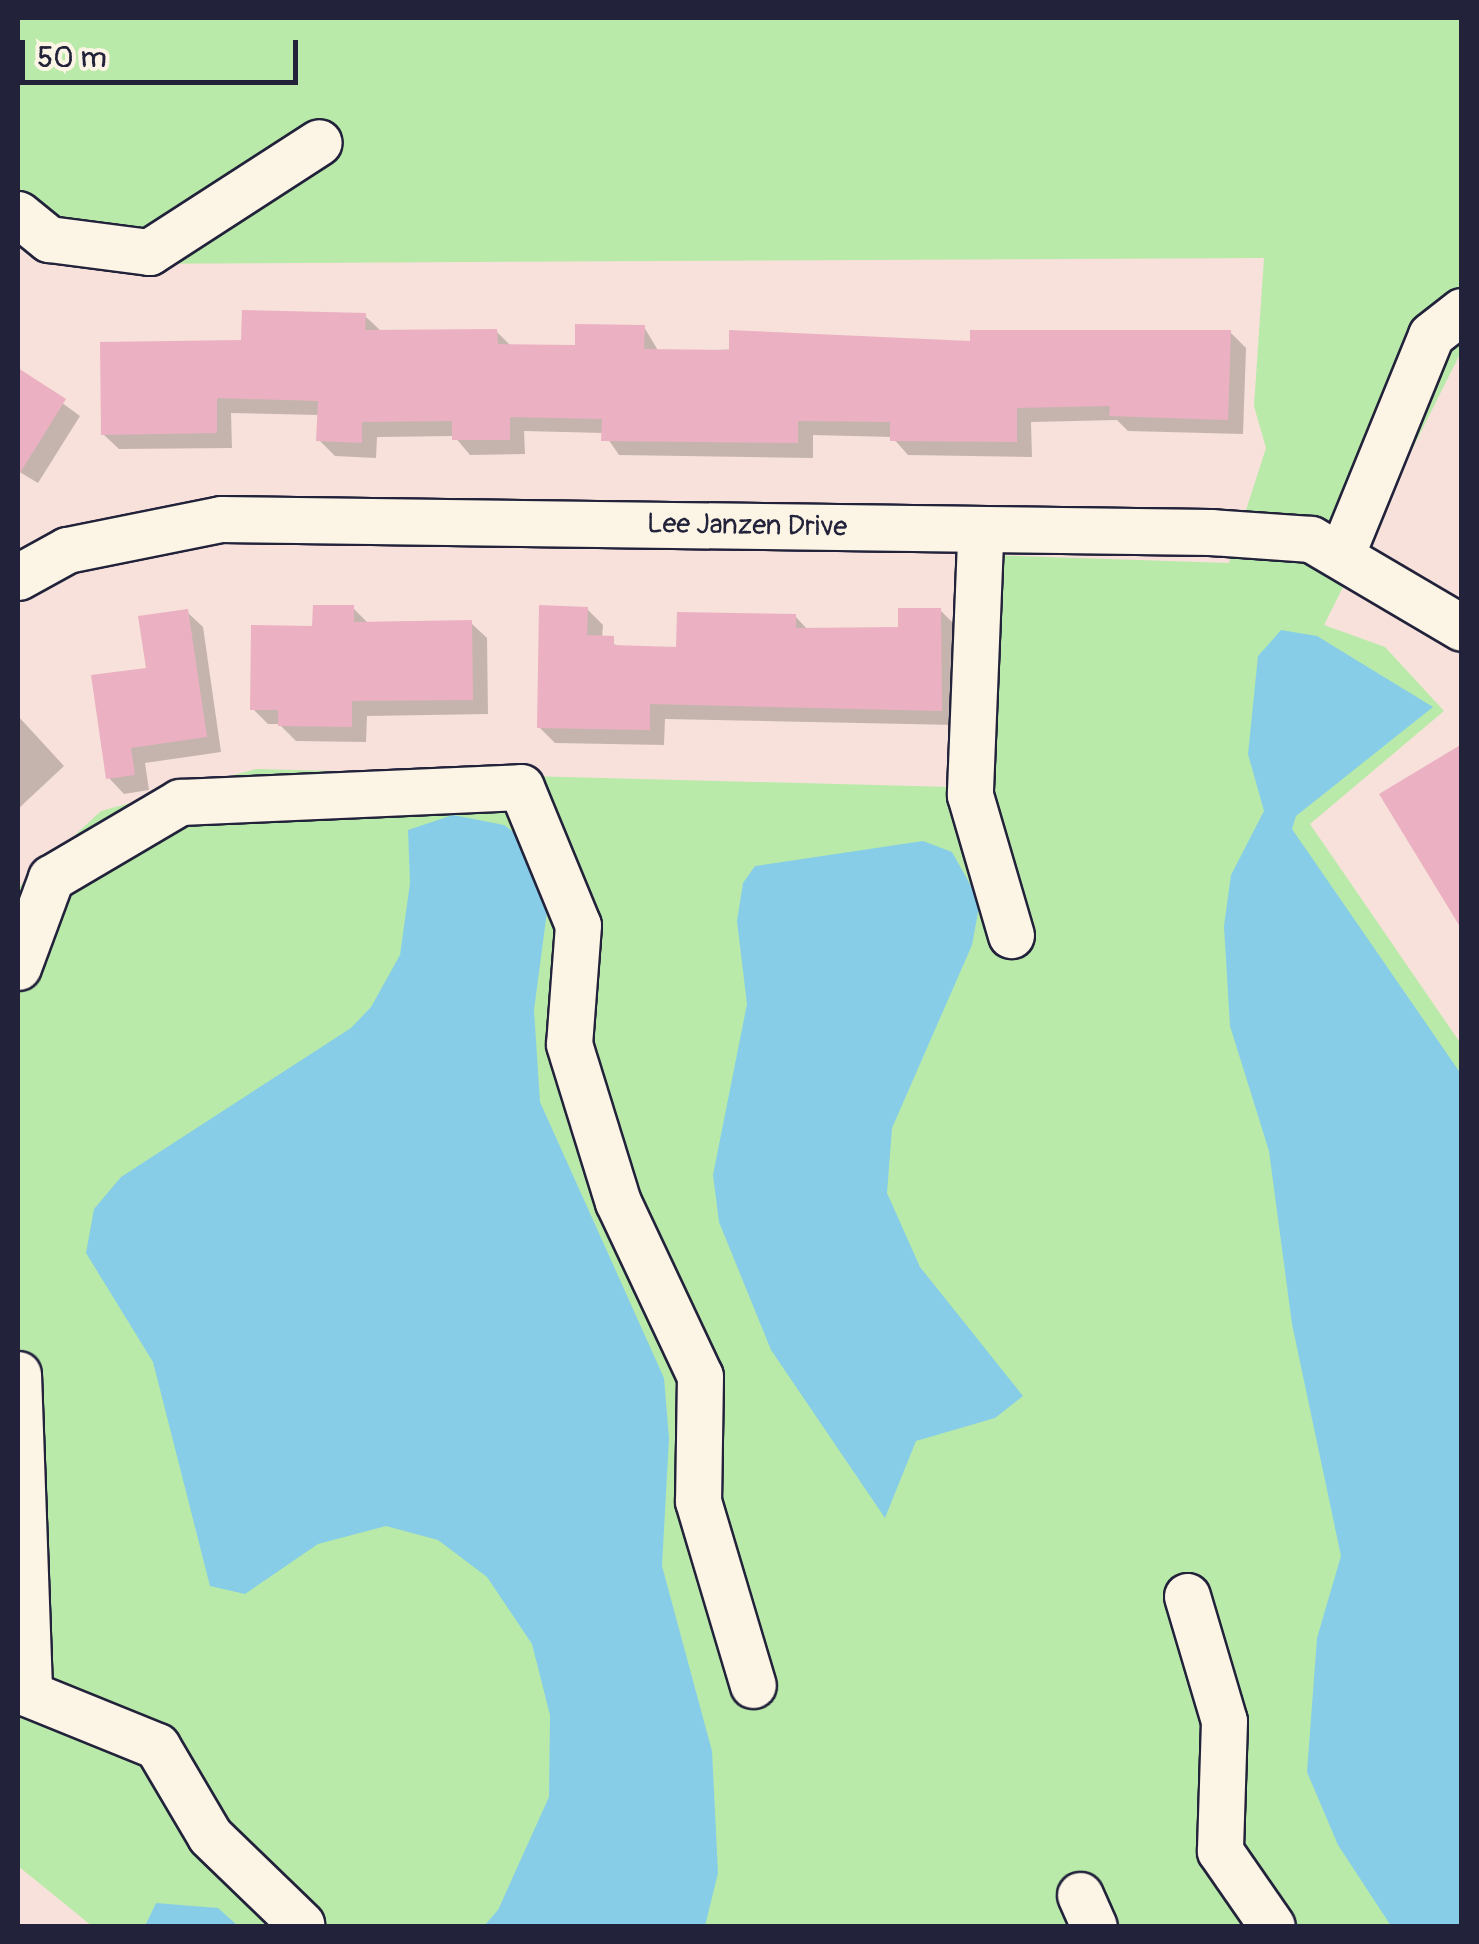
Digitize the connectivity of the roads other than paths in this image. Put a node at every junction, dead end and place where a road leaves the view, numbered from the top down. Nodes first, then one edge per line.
1 (319, 142) dead end
2 (18, 214) edge
3 (1462, 312) edge
4 (980, 541) dead end
5 (1347, 541) dead end
6 (18, 577) edge
7 (1462, 628) edge
8 (1011, 935) dead end
9 (18, 967) edge
10 (18, 1374) edge
11 (1187, 1596) dead end
12 (753, 1684) dead end
13 (301, 1924) dead end
14 (1272, 1926) edge

1 - 2 street
3 - 5 street
4 - 8 street
6 - 7 street, Lee Janzen Drive
9 - 12 street
10 - 13 street
11 - 14 street

